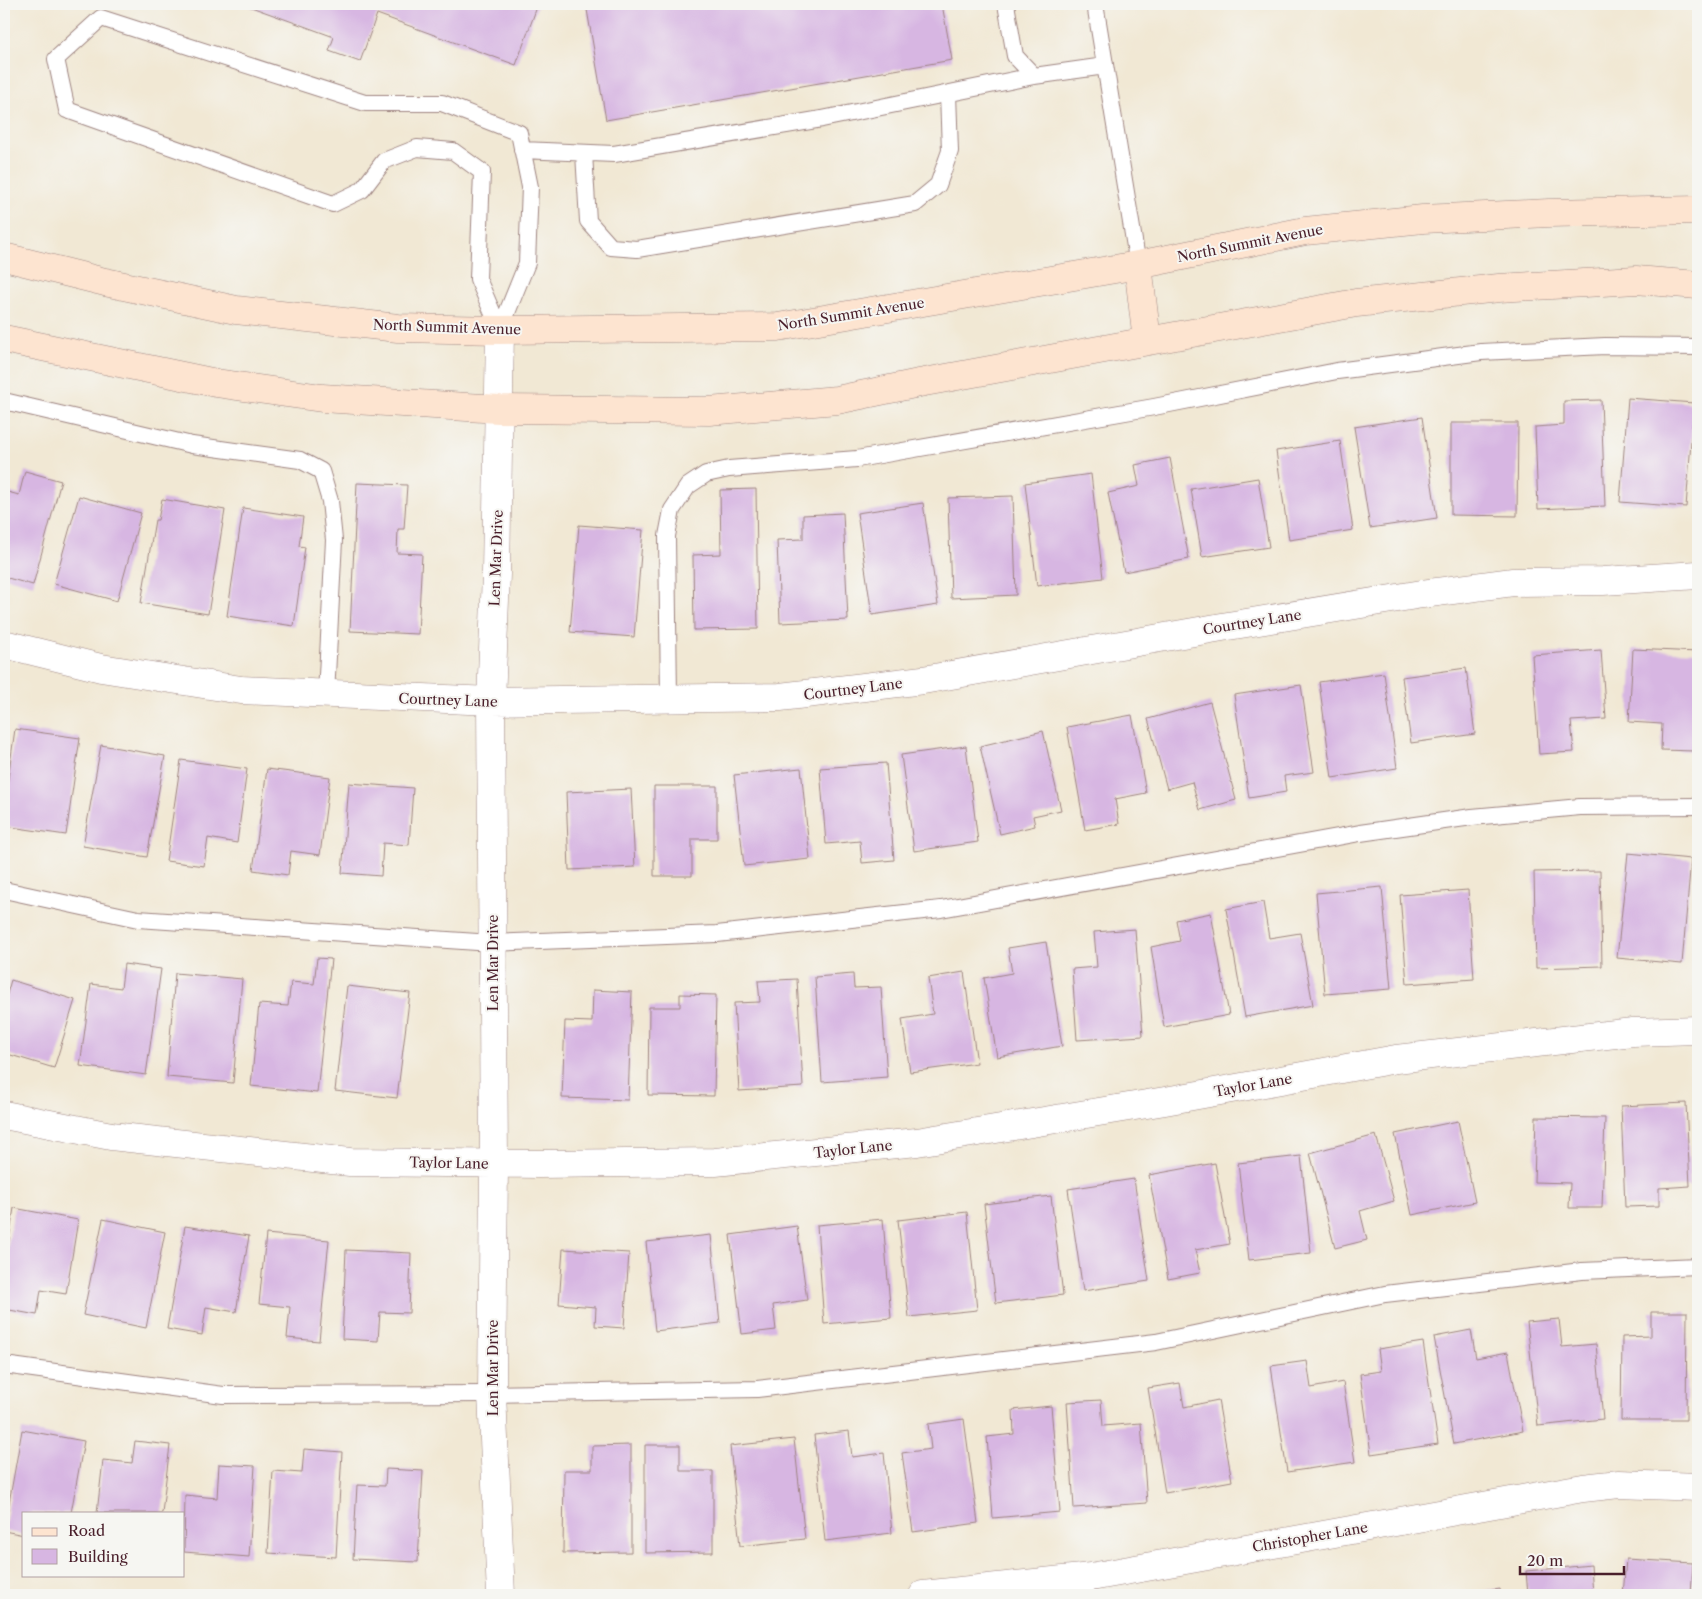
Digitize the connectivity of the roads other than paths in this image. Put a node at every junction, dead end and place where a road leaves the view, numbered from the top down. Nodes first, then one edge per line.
1 (1006, 4) edge
2 (1095, 4) edge
3 (1105, 66) junction
4 (1034, 76) junction
5 (948, 94) junction
6 (522, 150) junction
7 (584, 153) junction
8 (1698, 210) edge
9 (4, 257) edge
10 (1138, 265) junction
11 (1698, 285) edge
12 (500, 330) junction
13 (4, 339) edge
14 (1147, 341) junction
15 (1698, 347) edge
16 (4, 402) edge
17 (499, 408) junction
18 (1698, 574) edge
19 (4, 644) edge
20 (326, 694) junction
21 (669, 699) junction
22 (491, 701) junction
23 (1698, 806) edge
24 (4, 890) edge
25 (492, 944) junction
26 (1698, 1030) edge
27 (4, 1115) edge
28 (494, 1163) junction
29 (1698, 1266) edge
30 (4, 1366) edge
31 (492, 1394) junction
32 (1698, 1487) edge
33 (502, 1595) edge
34 (923, 1595) edge

1 - 4 lane
2 - 3 lane
3 - 4 lane
3 - 10 lane
4 - 5 lane
5 - 7 lane
5 - 7 lane
6 - 7 lane
6 - 12 lane
6 - 12 lane
8 - 10 main road, North Summit Avenue
9 - 12 main road, North Summit Avenue
10 - 12 main road, North Summit Avenue
10 - 14 main road
11 - 14 main road
12 - 17 street, Len Mar Drive
13 - 17 main road
14 - 17 main road
15 - 21 lane
16 - 20 lane
17 - 22 street, Len Mar Drive
18 - 21 street, Courtney Lane
19 - 20 street, Courtney Lane
20 - 22 street, Courtney Lane
21 - 22 street, Courtney Lane
22 - 25 street, Len Mar Drive
23 - 25 lane
24 - 25 lane
25 - 28 street, Len Mar Drive
26 - 28 street, Taylor Lane
27 - 28 street, Taylor Lane
28 - 31 street, Len Mar Drive
29 - 31 lane
30 - 31 lane
31 - 33 street, Len Mar Drive
32 - 34 street, Christopher Lane

